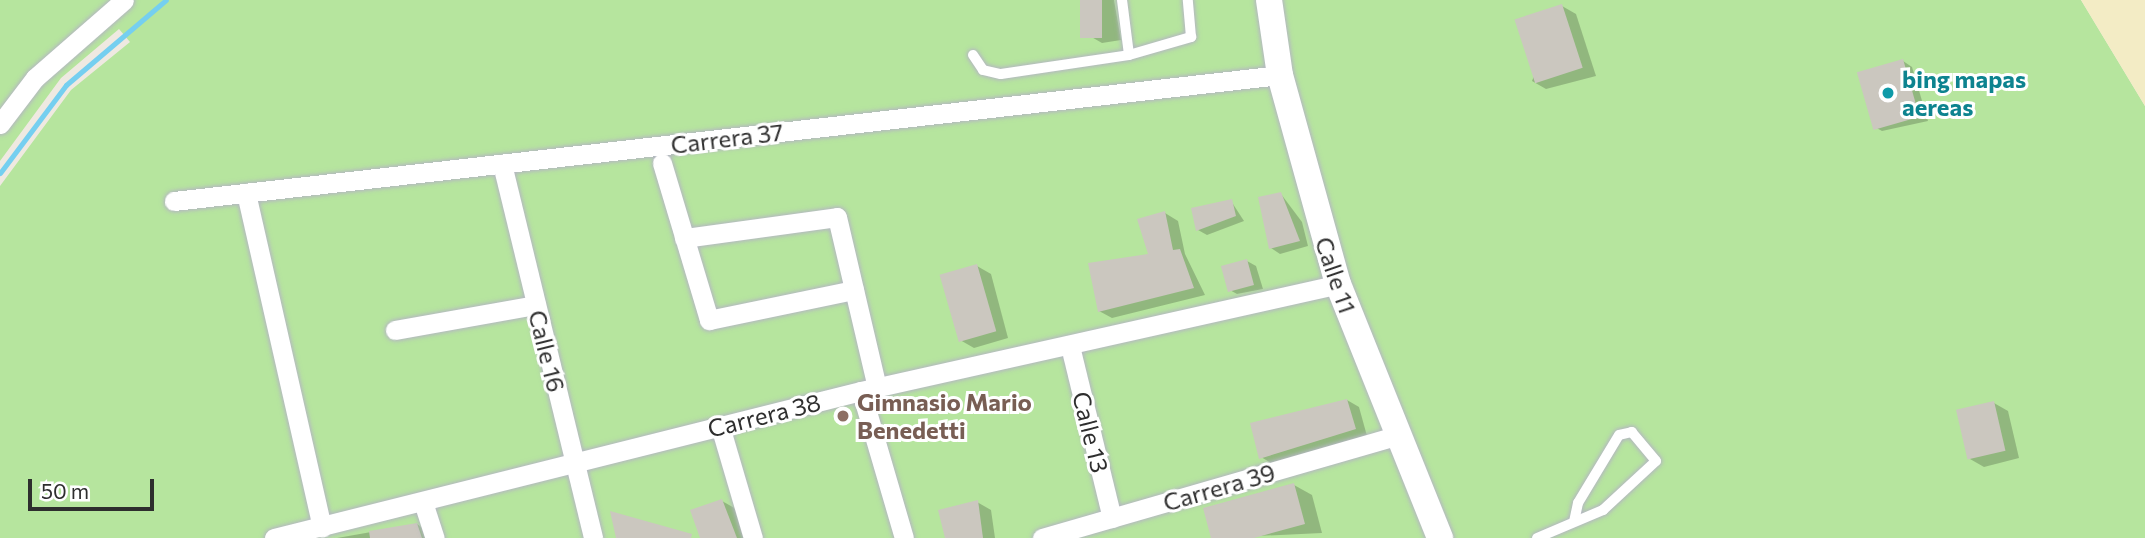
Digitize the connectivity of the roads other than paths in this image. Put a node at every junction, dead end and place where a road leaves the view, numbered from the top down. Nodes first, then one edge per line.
1 (124, 0) edge
2 (1122, 0) edge
3 (1188, 0) edge
4 (1269, 0) edge
5 (974, 55) dead end
6 (1129, 55) junction
7 (1280, 75) junction
8 (0, 124) edge
9 (662, 163) dead end
10 (502, 164) junction
11 (246, 193) junction
12 (174, 201) dead end
13 (684, 238) junction
14 (1338, 284) junction
15 (854, 290) junction
16 (536, 305) junction
17 (395, 330) dead end
18 (1070, 346) junction
19 (869, 389) junction
20 (720, 426) junction
21 (1395, 436) junction
22 (575, 464) junction
23 (423, 502) junction
24 (1112, 518) junction
25 (1574, 522) junction
26 (322, 527) junction
27 (274, 538) edge
28 (435, 538) edge
29 (593, 538) edge
30 (753, 538) edge
31 (904, 538) edge
32 (1042, 538) edge
33 (1440, 538) edge
34 (1537, 538) edge

1 - 8 street
2 - 6 lane
3 - 6 lane
4 - 7 main road, Calle 11
5 - 6 lane
7 - 10 street, Carrera 37
7 - 14 main road, Calle 11
9 - 13 street
10 - 11 street, Carrera 37
10 - 16 street, Calle 16
11 - 12 street, Carrera 37
11 - 26 street
13 - 15 street
13 - 15 street
14 - 18 street, Carrera 38
14 - 21 main road, Calle 11
15 - 19 street
16 - 17 street
16 - 22 street, Calle 16
18 - 19 street, Carrera 38
18 - 24 street, Calle 13
19 - 20 street, Carrera 38
19 - 31 street
20 - 22 street, Carrera 38
20 - 30 street
21 - 24 street, Carrera 39
21 - 33 main road, Calle 11
22 - 23 street, Carrera 38
22 - 29 street, Calle 16
23 - 26 street, Carrera 38
23 - 28 street
24 - 32 street, Carrera 39
25 - 25 lane
25 - 34 lane
26 - 27 street, Carrera 38

